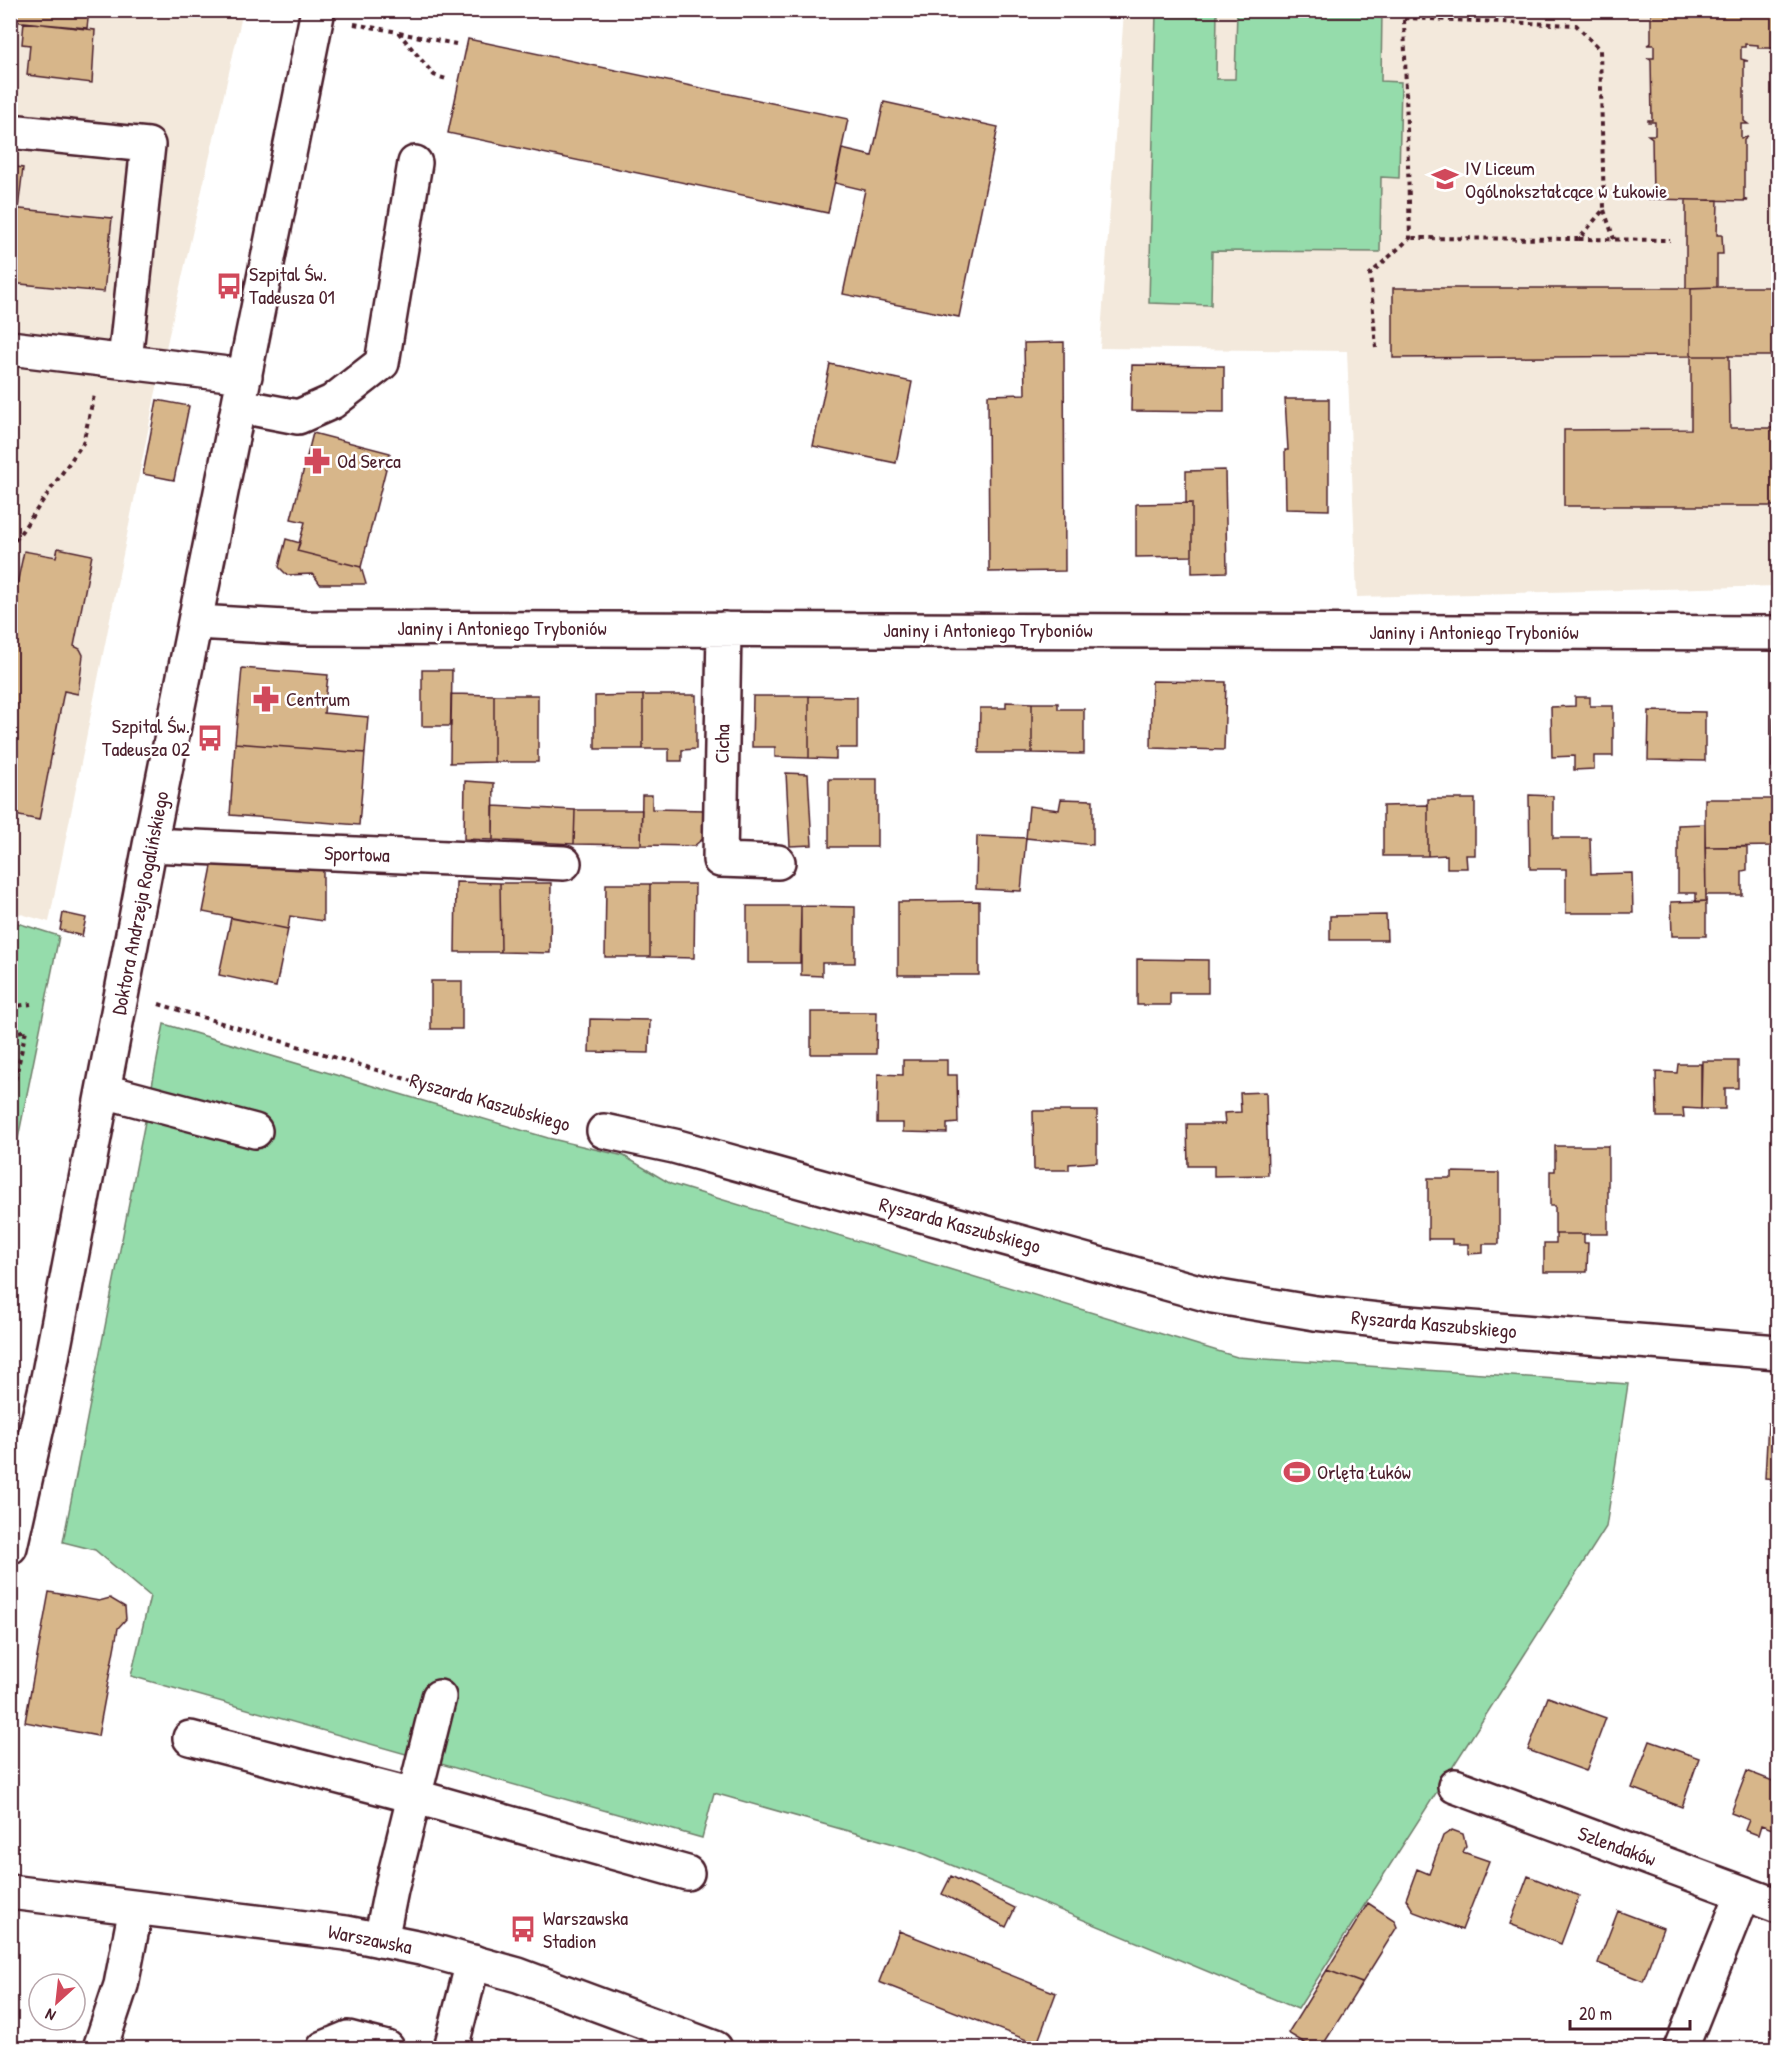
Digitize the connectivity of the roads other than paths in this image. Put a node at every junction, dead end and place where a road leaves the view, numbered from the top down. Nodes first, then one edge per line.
1 (318, 10) edge
2 (18, 132) dead end
3 (415, 163) dead end
4 (10, 348) edge
5 (125, 361) junction
6 (243, 391) junction
7 (197, 622) junction
8 (724, 628) junction
9 (1779, 633) edge
10 (150, 845) junction
11 (778, 861) dead end
12 (564, 863) dead end
13 (104, 1091) junction
14 (255, 1131) dead end
15 (604, 1131) road end
16 (1779, 1352) edge
17 (10, 1547) edge
18 (439, 1697) dead end
19 (190, 1738) dead end
20 (1455, 1786) dead end
21 (413, 1796) junction
22 (687, 1873) dead end
23 (10, 1892) edge
24 (1743, 1893) junction
25 (1779, 1906) edge
26 (136, 1908) junction
27 (381, 1940) junction
28 (473, 1962) junction
29 (100, 2049) edge
30 (324, 2049) edge
31 (387, 2049) edge
32 (451, 2049) edge
33 (715, 2049) edge
34 (1681, 2049) edge

1 - 6 street, Doktora Andrzeja Rogalińskiego
2 - 5 street
3 - 6 street
4 - 5 street
5 - 6 street
6 - 7 street, Doktora Andrzeja Rogalińskiego
7 - 8 street, Janiny i Antoniego Tryboniów
7 - 10 street, Doktora Andrzeja Rogalińskiego
8 - 9 street, Janiny i Antoniego Tryboniów
8 - 11 street, Cicha
10 - 12 street, Sportowa
10 - 13 street, Doktora Andrzeja Rogalińskiego
13 - 14 street
13 - 17 street, Doktora Andrzeja Rogalińskiego
15 - 16 street, Ryszarda Kaszubskiego
18 - 21 street
19 - 21 street
20 - 24 street, Szlendaków
21 - 22 street
21 - 27 street
23 - 26 street, Warszawska
24 - 25 street, Szlendaków
24 - 34 street
26 - 27 street, Warszawska
26 - 29 street
27 - 28 street, Warszawska
28 - 32 street
28 - 33 street, Warszawska
30 - 31 street

